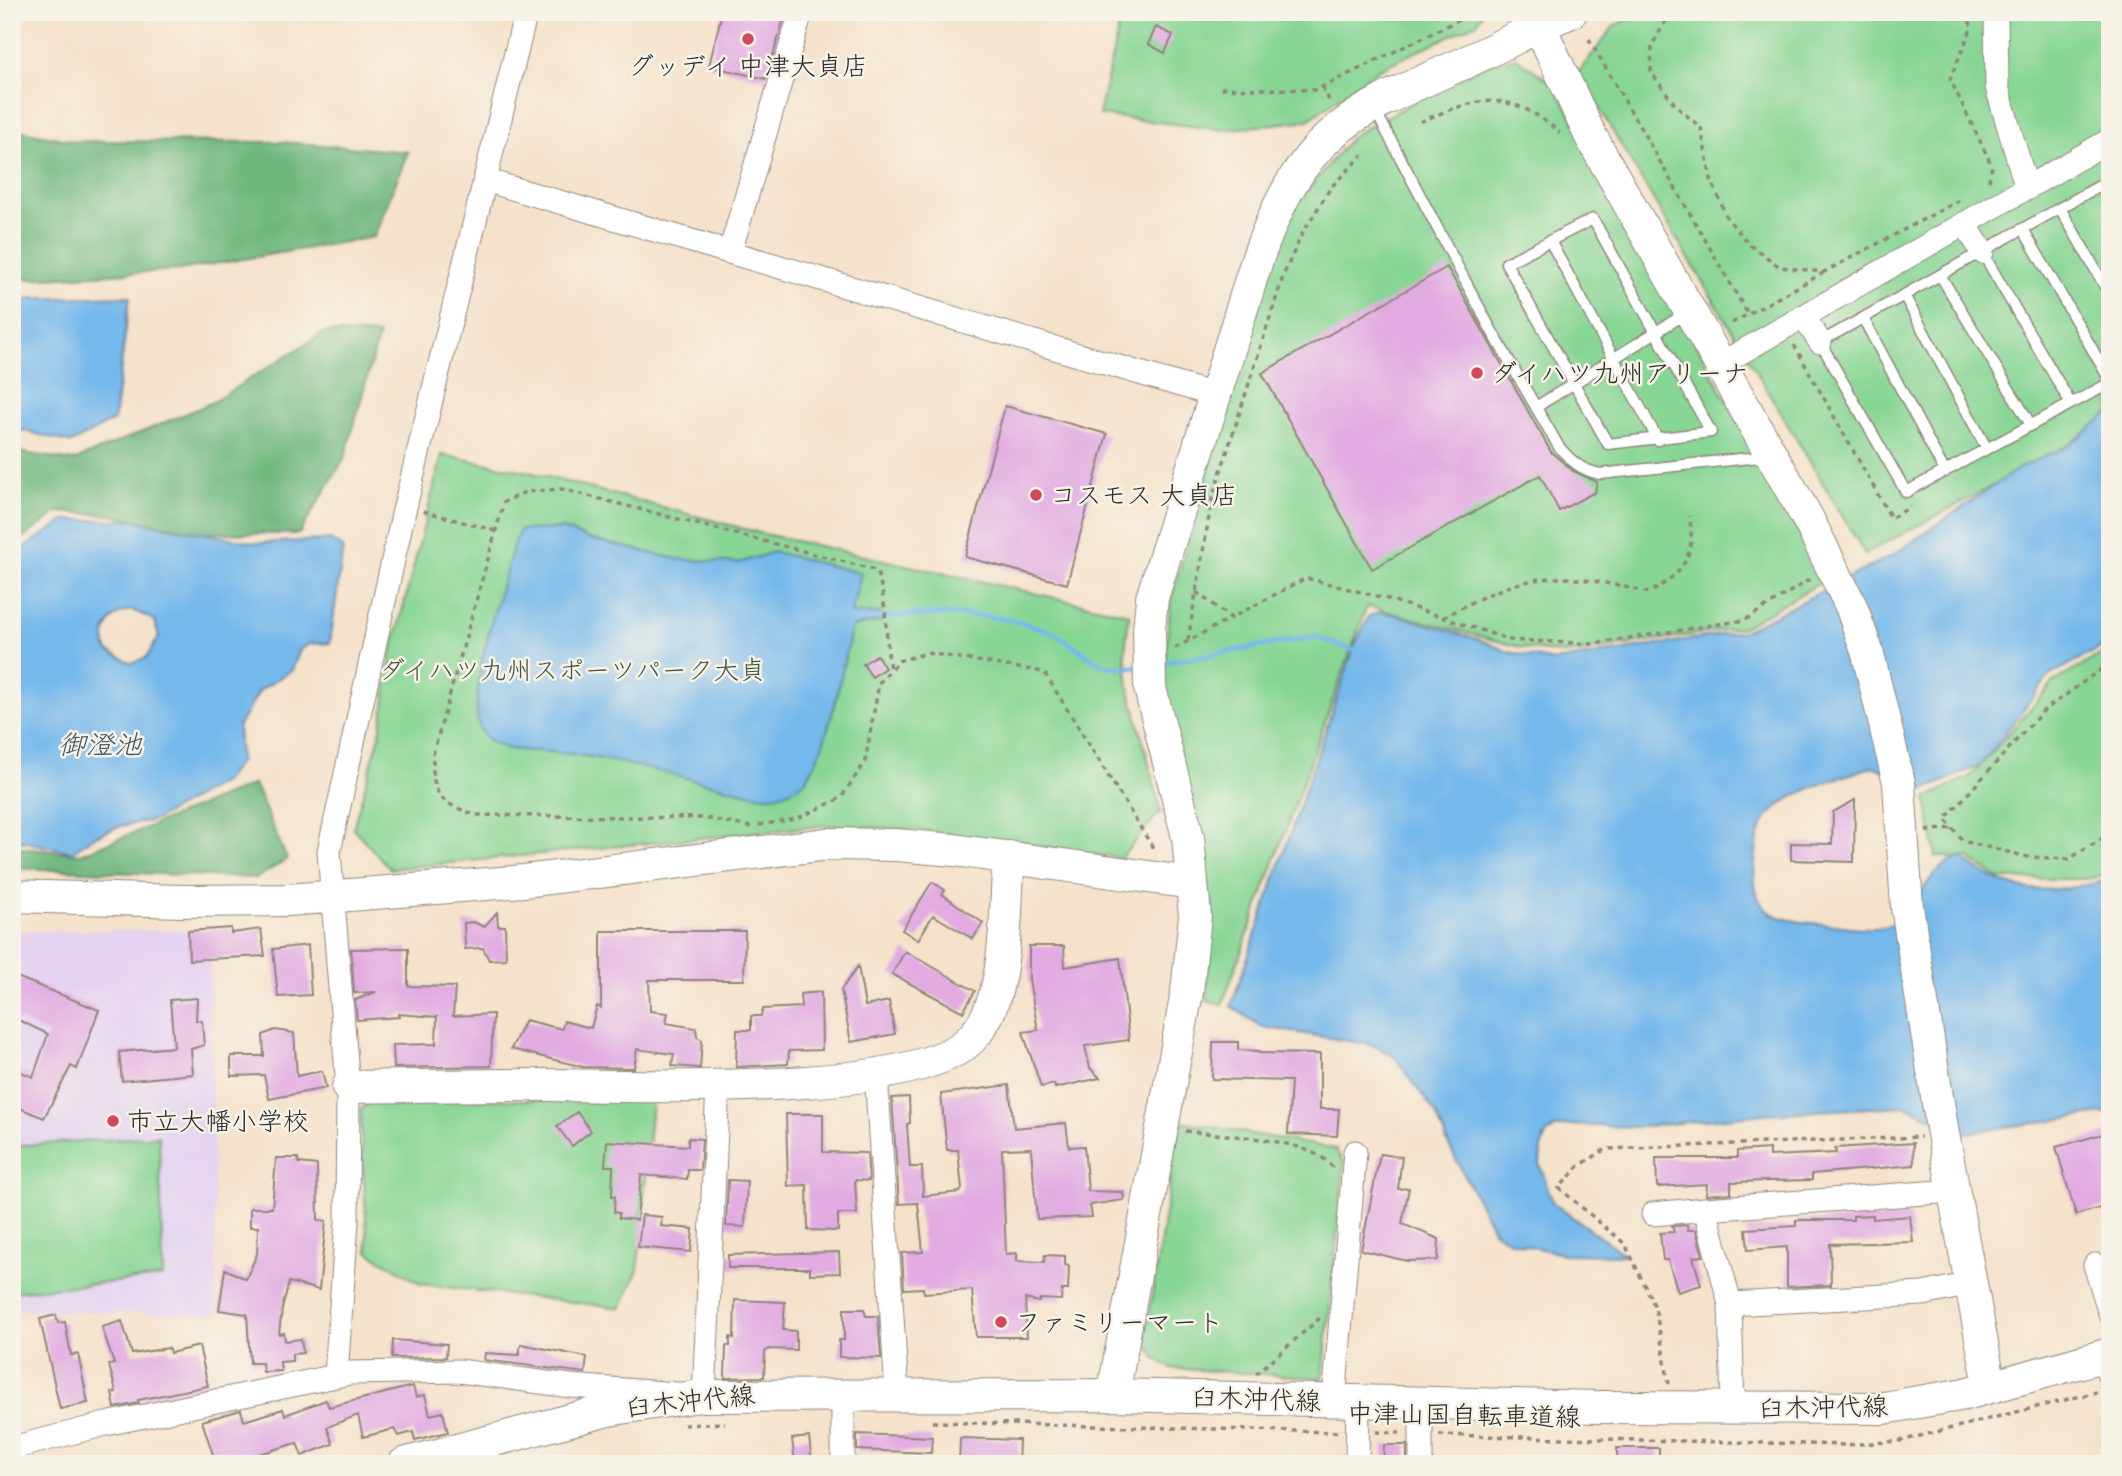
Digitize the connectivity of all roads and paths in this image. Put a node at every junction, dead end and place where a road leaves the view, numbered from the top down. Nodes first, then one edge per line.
1 (526, 12) edge
2 (801, 12) edge
3 (1475, 12) edge
4 (1571, 12) edge
5 (1671, 12) edge
6 (1965, 12) edge
7 (1996, 12) edge
8 (1537, 19) edge
9 (1589, 39) dead end
10 (1322, 87) junction
11 (1221, 88) dead end
12 (1371, 104) junction
13 (1334, 111) dead end
14 (2110, 140) edge
15 (1363, 155) dead end
16 (485, 180) junction
17 (2105, 183) edge
18 (2027, 189) junction
19 (1980, 190) dead end
20 (1969, 195) dead end
21 (2110, 201) edge
22 (2060, 208) junction
23 (1965, 223) junction
24 (2022, 229) junction
25 (1550, 241) junction
26 (730, 252) junction
27 (1982, 252) junction
28 (1824, 272) junction
29 (1940, 275) junction
30 (1904, 295) junction
31 (2110, 295) edge
32 (1689, 311) junction
33 (1748, 314) junction
34 (1803, 316) junction
35 (1863, 318) junction
36 (1732, 323) dead end
37 (1654, 332) junction
38 (1792, 341) dead end
39 (1820, 342) junction
40 (1614, 360) junction
41 (1719, 365) junction
42 (2110, 382) edge
43 (1574, 383) junction
44 (1214, 395) junction
45 (2071, 404) junction
46 (1536, 407) junction
47 (2031, 425) junction
48 (1658, 440) junction
49 (1987, 449) junction
50 (1771, 456) junction
51 (1945, 472) junction
52 (418, 509) dead end
53 (1689, 516) dead end
54 (1891, 518) dead end
55 (496, 531) junction
56 (1833, 570) junction
57 (1196, 592) junction
58 (1231, 618) junction
59 (1443, 618) junction
60 (1188, 640) junction
61 (1171, 650) dead end
62 (2110, 663) edge
63 (890, 670) junction
64 (1952, 828) junction
65 (1924, 832) dead end
66 (2110, 834) edge
67 (1155, 851) dead end
68 (1009, 857) junction
69 (1192, 883) junction
70 (331, 894) junction
71 (12, 896) edge
72 (876, 1073) junction
73 (718, 1085) junction
74 (348, 1087) junction
75 (1173, 1129) dead end
76 (1355, 1152) dead end
77 (1337, 1173) dead end
78 (1954, 1191) junction
79 (1705, 1209) junction
80 (1653, 1214) dead end
81 (2095, 1265) dead end
82 (1970, 1284) junction
83 (1730, 1304) junction
84 (2110, 1313) edge
85 (1322, 1316) dead end
86 (2107, 1363) edge
87 (335, 1375) junction
88 (1252, 1377) dead end
89 (1990, 1387) junction
90 (2110, 1390) edge
91 (843, 1393) junction
92 (897, 1393) junction
93 (1113, 1395) junction
94 (704, 1396) junction
95 (1733, 1408) junction
96 (1350, 1411) junction
97 (1421, 1419) junction
98 (926, 1422) dead end
99 (732, 1423) dead end
100 (681, 1426) dead end
101 (12, 1448) edge
102 (454, 1457) edge
103 (404, 1464) edge
104 (843, 1464) edge
105 (1357, 1464) edge
106 (1422, 1464) edge

1 - 16 street
2 - 26 street
3 - 10 path
4 - 8 street
5 - 28 path
6 - 19 path
7 - 18 street
8 - 12 street
8 - 32 street
9 - 33 path
10 - 11 path
10 - 13 path
12 - 44 street
12 - 46 lane
14 - 18 street
15 - 57 path
16 - 26 street
16 - 70 street
17 - 21 lane
17 - 22 lane
18 - 23 street
20 - 28 path
22 - 24 lane
22 - 31 lane
23 - 27 street
23 - 34 street
24 - 27 lane
24 - 42 lane
25 - 37 lane
25 - 40 lane
25 - 43 lane
26 - 44 street
27 - 29 lane
27 - 45 lane
28 - 33 path
29 - 30 lane
29 - 47 lane
30 - 35 lane
30 - 49 lane
32 - 37 lane
32 - 41 street
33 - 36 path
34 - 39 street
34 - 41 street
35 - 39 lane
35 - 51 lane
37 - 40 lane
37 - 48 lane
38 - 54 path
39 - 51 lane
40 - 43 lane
40 - 48 lane
41 - 50 street
42 - 45 lane
43 - 46 lane
43 - 48 lane
44 - 69 street
45 - 47 lane
46 - 50 lane
47 - 49 lane
49 - 51 lane
50 - 56 street
52 - 55 path
53 - 59 path
55 - 63 path
55 - 63 path
56 - 59 path
56 - 78 street
57 - 58 path
57 - 60 path
58 - 59 path
58 - 60 path
60 - 61 path
62 - 64 path
63 - 67 path
64 - 65 path
64 - 66 path
68 - 69 street
68 - 70 street
68 - 72 street
69 - 93 street
70 - 71 street
70 - 74 street
72 - 73 street
72 - 92 street
73 - 74 street
73 - 94 street
74 - 87 street
75 - 77 path
76 - 96 street
78 - 79 street
78 - 82 street
79 - 80 street
79 - 83 street
81 - 84 street
82 - 83 street
82 - 89 street
83 - 95 street
85 - 88 path
86 - 89 street, 臼木沖代線
87 - 94 street
87 - 101 street
89 - 95 street, 臼木沖代線
90 - 97 path, 中津山国自転車道線
91 - 92 street, 臼木沖代線
91 - 94 street, 臼木沖代線
91 - 104 street
92 - 93 street, 臼木沖代線
93 - 96 street, 臼木沖代線
94 - 102 street, 臼木沖代線
95 - 97 street, 臼木沖代線
96 - 97 street, 臼木沖代線
96 - 97 path, 中津山国自転車道線
96 - 98 path, 中津山国自転車道線
96 - 105 street
97 - 106 street
99 - 100 path
102 - 103 street, 臼木沖代線

